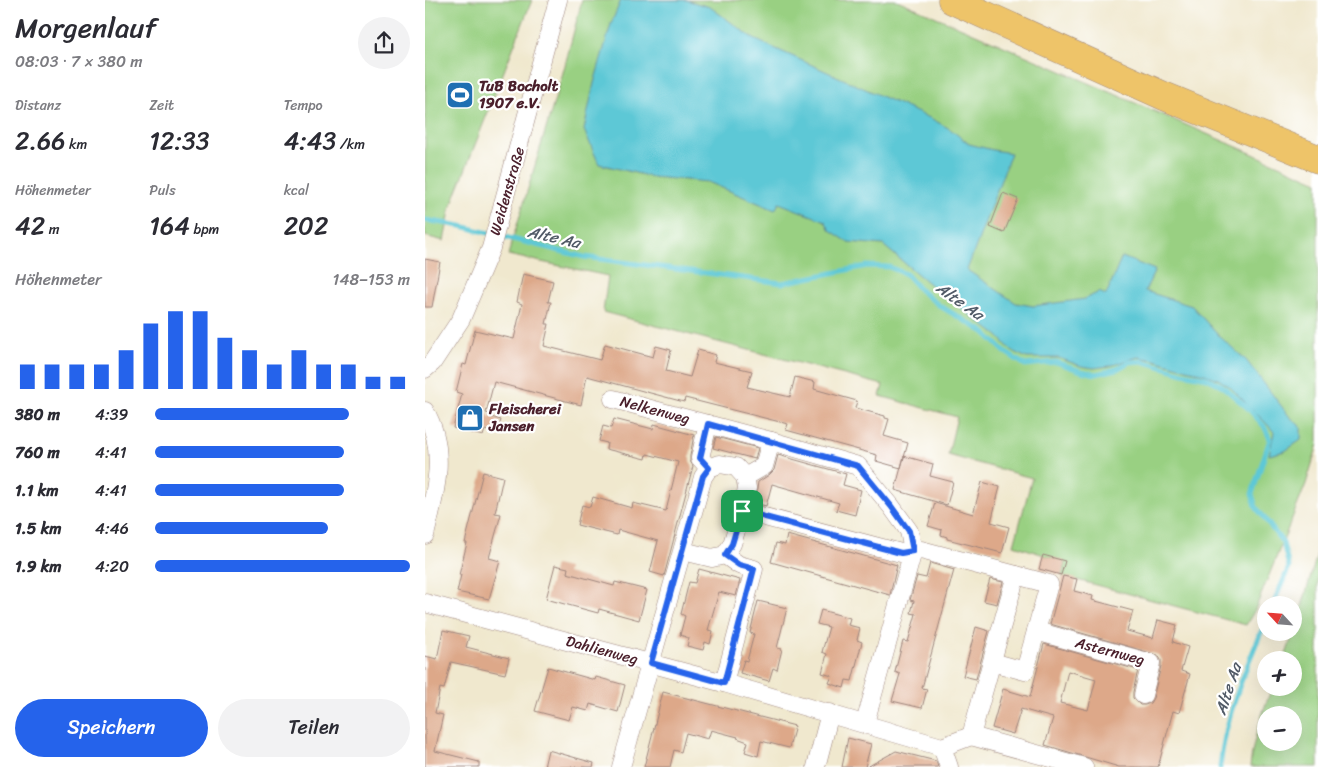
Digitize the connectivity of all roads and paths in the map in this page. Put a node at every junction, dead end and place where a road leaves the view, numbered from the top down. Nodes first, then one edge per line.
1 (558, 0) edge
2 (952, 0) edge
3 (1318, 159) edge
4 (425, 369) edge
5 (613, 399) dead end
6 (425, 411) edge
7 (708, 424) junction
8 (771, 441) junction
9 (709, 468) junction
10 (745, 478) junction
11 (742, 511) junction
12 (425, 535) edge
13 (683, 551) junction
14 (913, 551) junction
15 (725, 555) junction
16 (1016, 576) junction
17 (425, 603) edge
18 (1036, 631) junction
19 (992, 662) junction
20 (651, 663) junction
21 (724, 683) junction
22 (1143, 695) dead end
23 (830, 713) junction
24 (865, 724) junction
25 (971, 736) junction
26 (942, 746) junction
27 (621, 767) edge
28 (816, 767) edge
29 (949, 767) edge
30 (1084, 767) edge

1 - 4 street, Weidenstraße
2 - 3 main road
5 - 7 street, Nelkenweg
6 - 12 street
7 - 8 street, Nelkenweg
7 - 9 street
8 - 10 street
8 - 14 street, Nelkenweg
9 - 10 street
9 - 13 street
10 - 11 street
11 - 14 street
11 - 15 street
13 - 15 street
13 - 20 street
14 - 16 street
14 - 24 street
15 - 21 street
16 - 18 street
16 - 19 street
17 - 20 street, Dahlienweg
18 - 19 street
18 - 22 street, Asternweg
19 - 25 street
20 - 21 street, Dahlienweg
20 - 27 street
21 - 23 street, Dahlienweg
23 - 24 street, Dahlienweg
23 - 28 street
24 - 26 street, Dahlienweg
25 - 26 street
25 - 30 street
26 - 29 street

